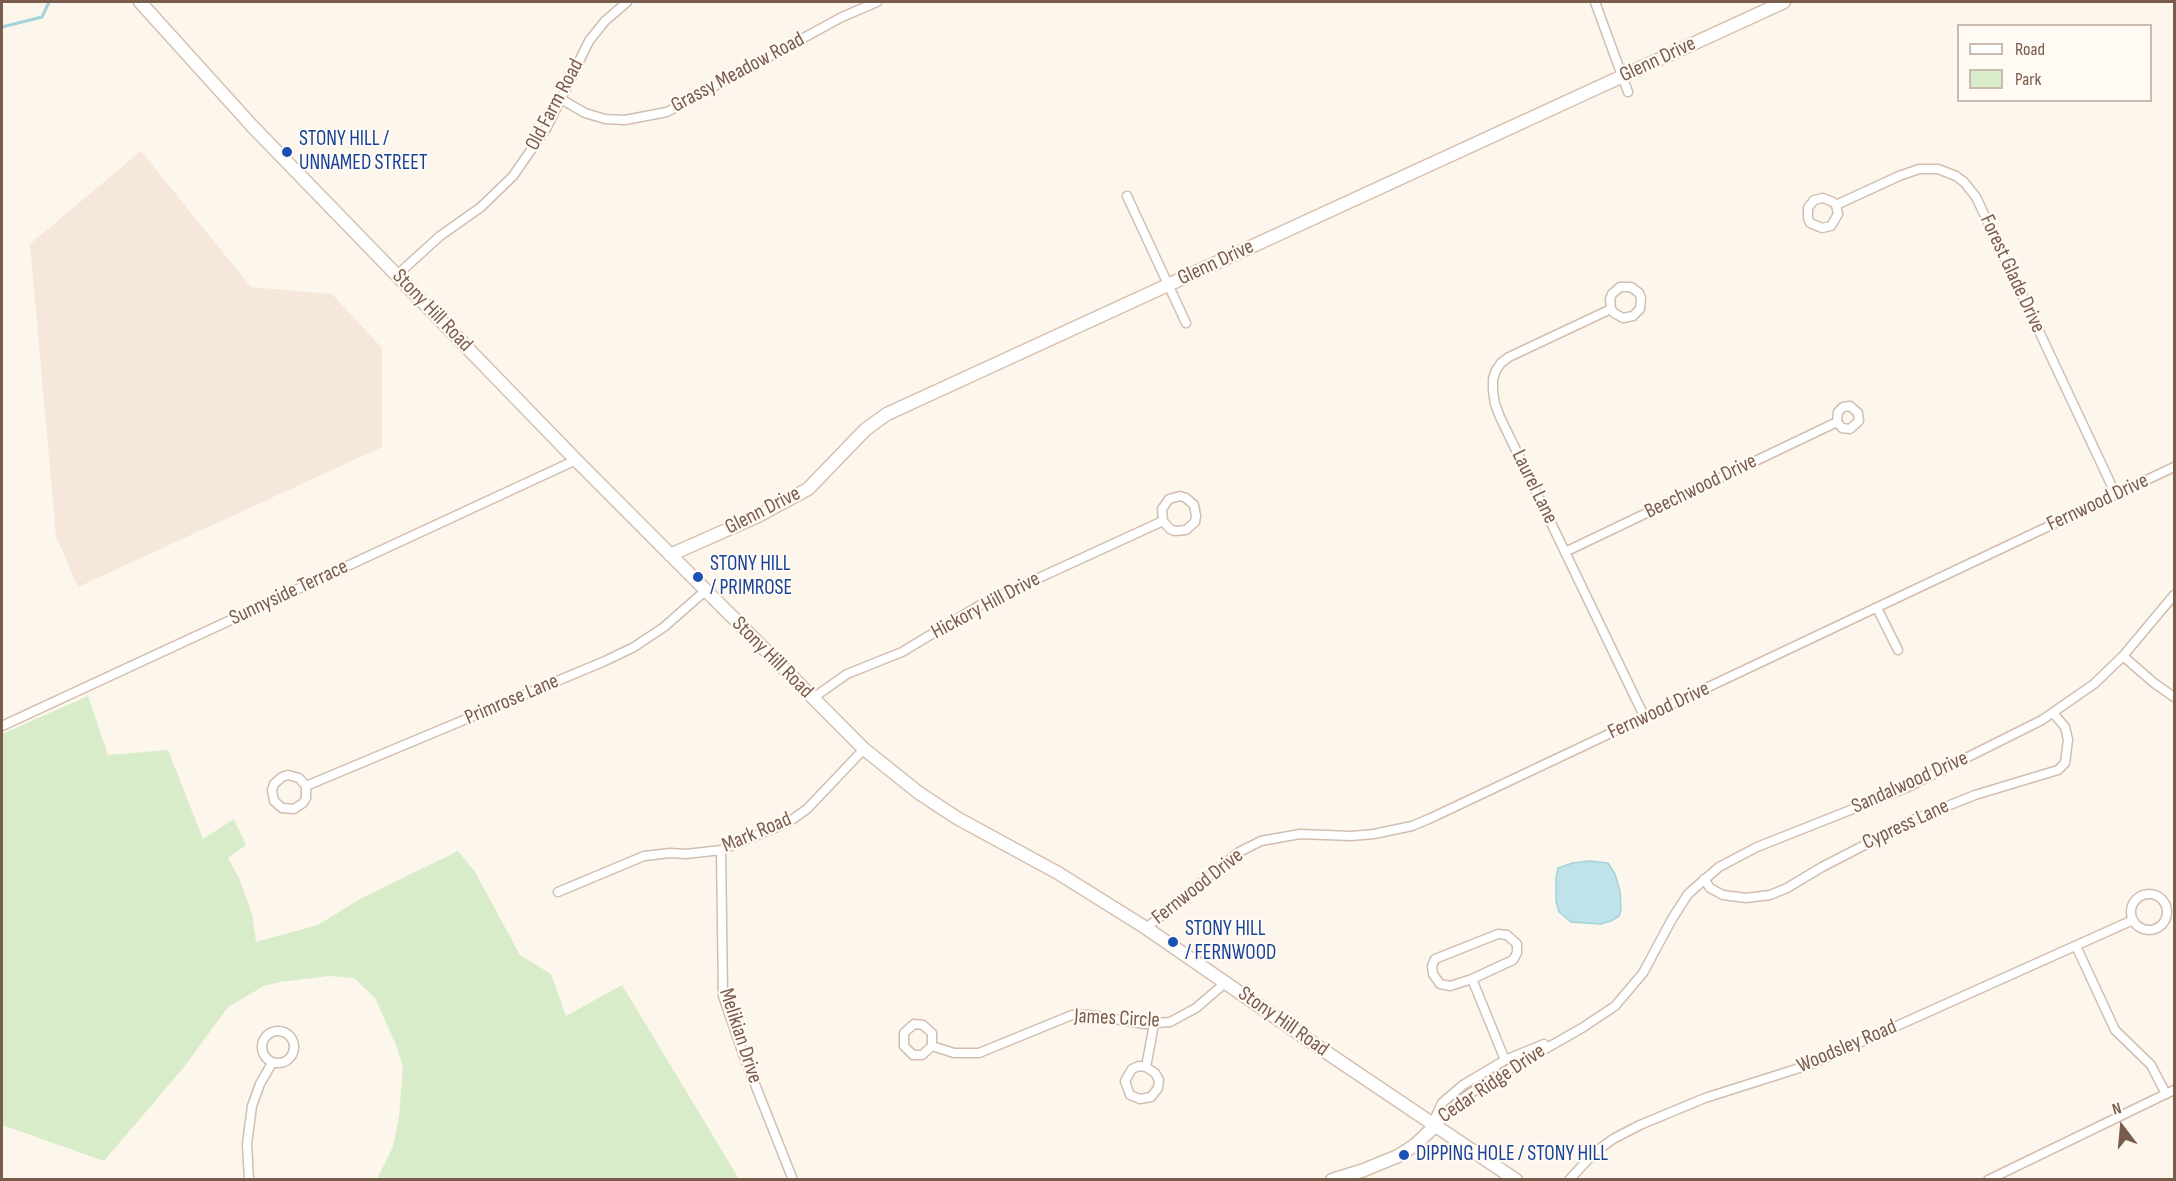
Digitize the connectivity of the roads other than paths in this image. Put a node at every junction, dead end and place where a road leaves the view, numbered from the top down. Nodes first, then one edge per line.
1 (140, 2) edge
2 (627, 2) edge
3 (877, 2) edge
4 (1595, 2) edge
5 (1784, 2) edge
6 (1623, 77) junction
7 (1628, 92) dead end
8 (561, 99) junction
9 (1127, 196) dead end
10 (1836, 206) dead end
11 (397, 275) junction
12 (1167, 285) junction
13 (1611, 309) dead end
14 (1186, 323) dead end
15 (1837, 422) dead end
16 (576, 460) junction
17 (2175, 467) edge
18 (2116, 495) junction
19 (1163, 521) junction
20 (1565, 552) junction
21 (670, 555) junction
22 (705, 591) junction
23 (2175, 595) edge
24 (1877, 608) junction
25 (1898, 650) dead end
26 (2123, 656) junction
27 (2175, 697) edge
28 (813, 698) junction
29 (2053, 713) junction
30 (1645, 718) junction
31 (2, 726) edge
32 (864, 749) junction
33 (306, 786) junction
34 (721, 850) junction
35 (1704, 879) junction
36 (558, 892) dead end
37 (1688, 894) joint
38 (2133, 920) junction
39 (1146, 928) junction
40 (2076, 946) junction
41 (1472, 979) junction
42 (1225, 983) junction
43 (1154, 1024) junction
44 (1559, 1039) junction
45 (932, 1046) dead end
46 (1506, 1060) junction
47 (272, 1063) dead end
48 (1146, 1067) junction
49 (2170, 1092) edge
50 (1435, 1126) junction
51 (249, 1179) edge
52 (793, 1179) edge
53 (1332, 1179) edge
54 (1516, 1179) edge
55 (1569, 1179) edge
56 (1988, 1179) edge

1 - 11 main road, Stony Hill Road
2 - 8 street, Old Farm Road
3 - 8 street, Grassy Meadow Road
4 - 6 street
5 - 6 main road, Glenn Drive
6 - 7 street
6 - 12 main road, Glenn Drive
8 - 11 street, Old Farm Road
9 - 12 street
10 - 18 street, Forest Glade Drive
11 - 16 main road, Stony Hill Road
12 - 14 street
12 - 21 main road, Glenn Drive
13 - 20 street, Laurel Lane
15 - 20 street, Beechwood Drive
16 - 21 main road, Stony Hill Road
16 - 31 street, Sunnyside Terrace
17 - 18 street, Fernwood Drive
18 - 24 street, Fernwood Drive
19 - 19 street
19 - 28 street, Hickory Hill Drive
20 - 30 street, Laurel Lane
21 - 22 main road, Stony Hill Road
22 - 28 main road, Stony Hill Road
22 - 33 street, Primrose Lane
23 - 26 street, Sandalwood Drive
24 - 25 street
24 - 30 street, Fernwood Drive
26 - 27 street
26 - 29 street, Sandalwood Drive
28 - 32 main road, Stony Hill Road
29 - 35 street, Sandalwood Drive
29 - 35 street, Cypress Lane
30 - 39 street, Fernwood Drive
32 - 34 street, Mark Road
32 - 39 main road, Stony Hill Road
33 - 33 street
34 - 36 street, Mark Road
34 - 52 street, Melikian Drive
35 - 37 street, Sandalwood Drive
37 - 44 street, Cedar Ridge Drive
38 - 38 street
38 - 40 street, Woodsley Road
39 - 42 main road, Stony Hill Road
40 - 49 street
40 - 55 street, Woodsley Road
41 - 41 street
41 - 46 street
42 - 43 street, James Circle
42 - 50 main road, Stony Hill Road
43 - 45 street, James Circle
43 - 48 street
44 - 46 street, Cedar Ridge Drive
44 - 50 street, Cedar Ridge Drive
46 - 50 street, Cedar Ridge Drive
47 - 51 street
48 - 48 street
49 - 56 street
50 - 53 main road
50 - 54 main road, Stony Hill Road

